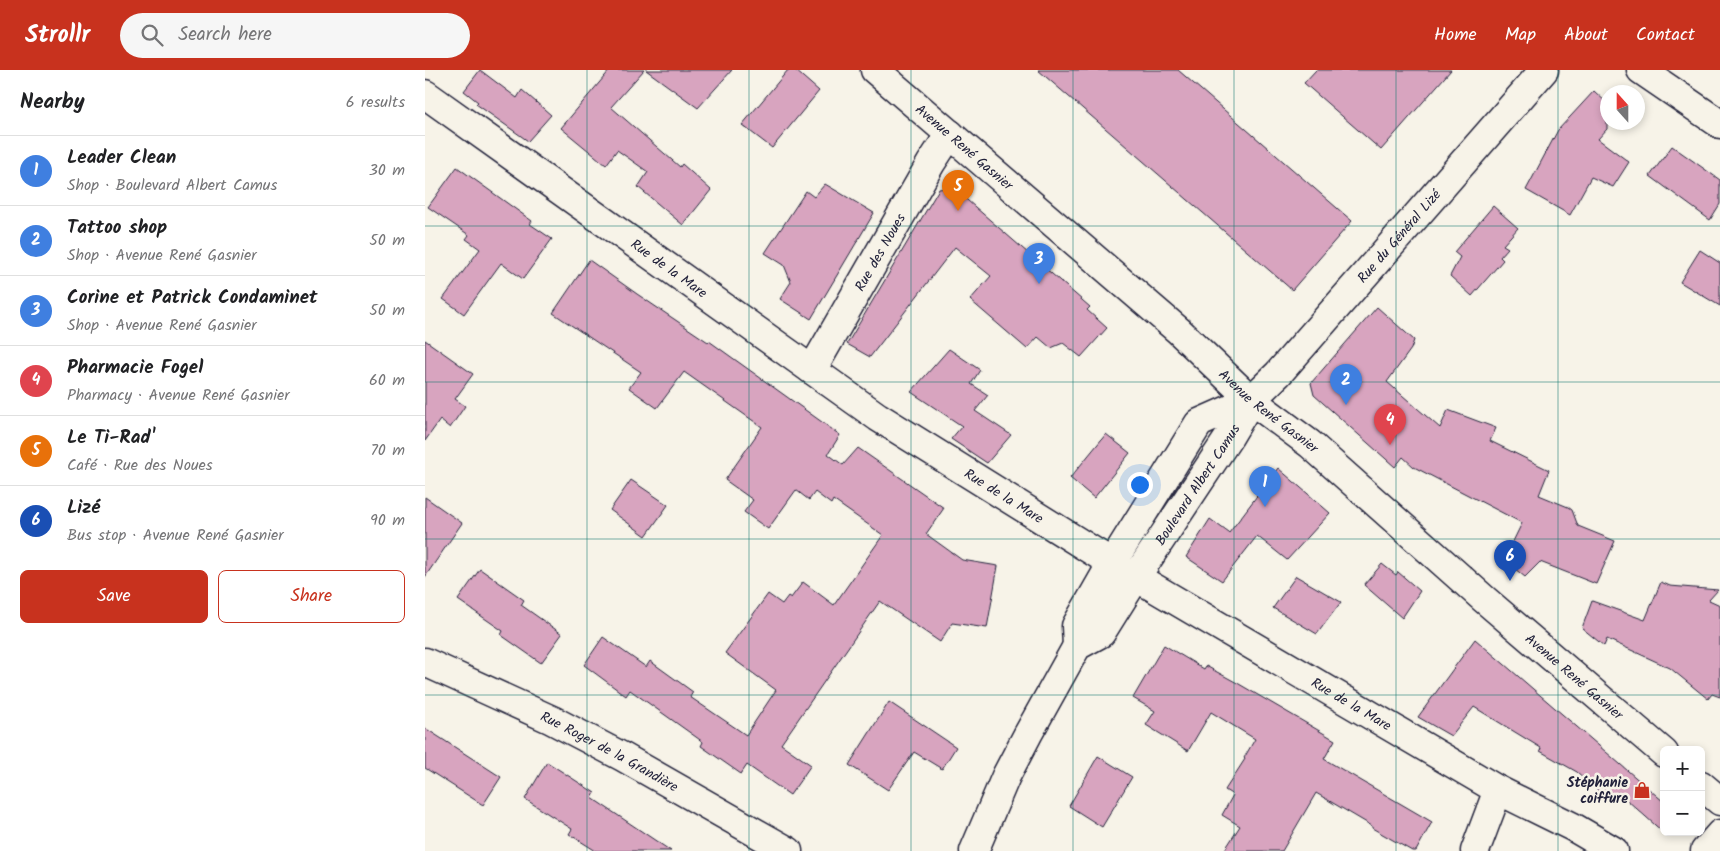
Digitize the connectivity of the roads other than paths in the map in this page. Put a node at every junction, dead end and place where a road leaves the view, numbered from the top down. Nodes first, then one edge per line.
1 (875, 70) edge
2 (1544, 70) edge
3 (1641, 70) edge
4 (425, 94) edge
5 (1720, 124) edge
6 (950, 134) junction
7 (812, 370) junction
8 (1251, 400) junction
9 (1112, 563) junction
10 (1136, 577) junction
11 (1077, 646) junction
12 (425, 662) edge
13 (1660, 750) edge
14 (1705, 788) edge
15 (1498, 790) junction
16 (1720, 801) edge
17 (1720, 834) edge
18 (788, 851) edge
19 (974, 851) edge
20 (1475, 851) edge
21 (1614, 851) edge
22 (1705, 851) edge

1 - 6 main road, Avenue René Gasnier
2 - 8 main road, Rue du Général Lizé
3 - 5 main road
4 - 7 main road, Rue de la Mare
6 - 7 main road, Rue des Noues
6 - 8 main road, Avenue René Gasnier
7 - 9 main road, Rue de la Mare
8 - 9 main road, Boulevard Albert Camus
8 - 10 main road, Boulevard Albert Camus
8 - 13 main road, Avenue René Gasnier
9 - 10 main road, Rue de la Mare
9 - 11 main road, Boulevard Albert Camus
10 - 11 main road, Boulevard Albert Camus
10 - 15 main road, Rue de la Mare
11 - 19 main road, Boulevard Albert Camus
12 - 18 main road, Rue Roger de la Grandière
14 - 16 main road
15 - 20 main road
15 - 21 main road, Rue de la Mare
17 - 22 main road

